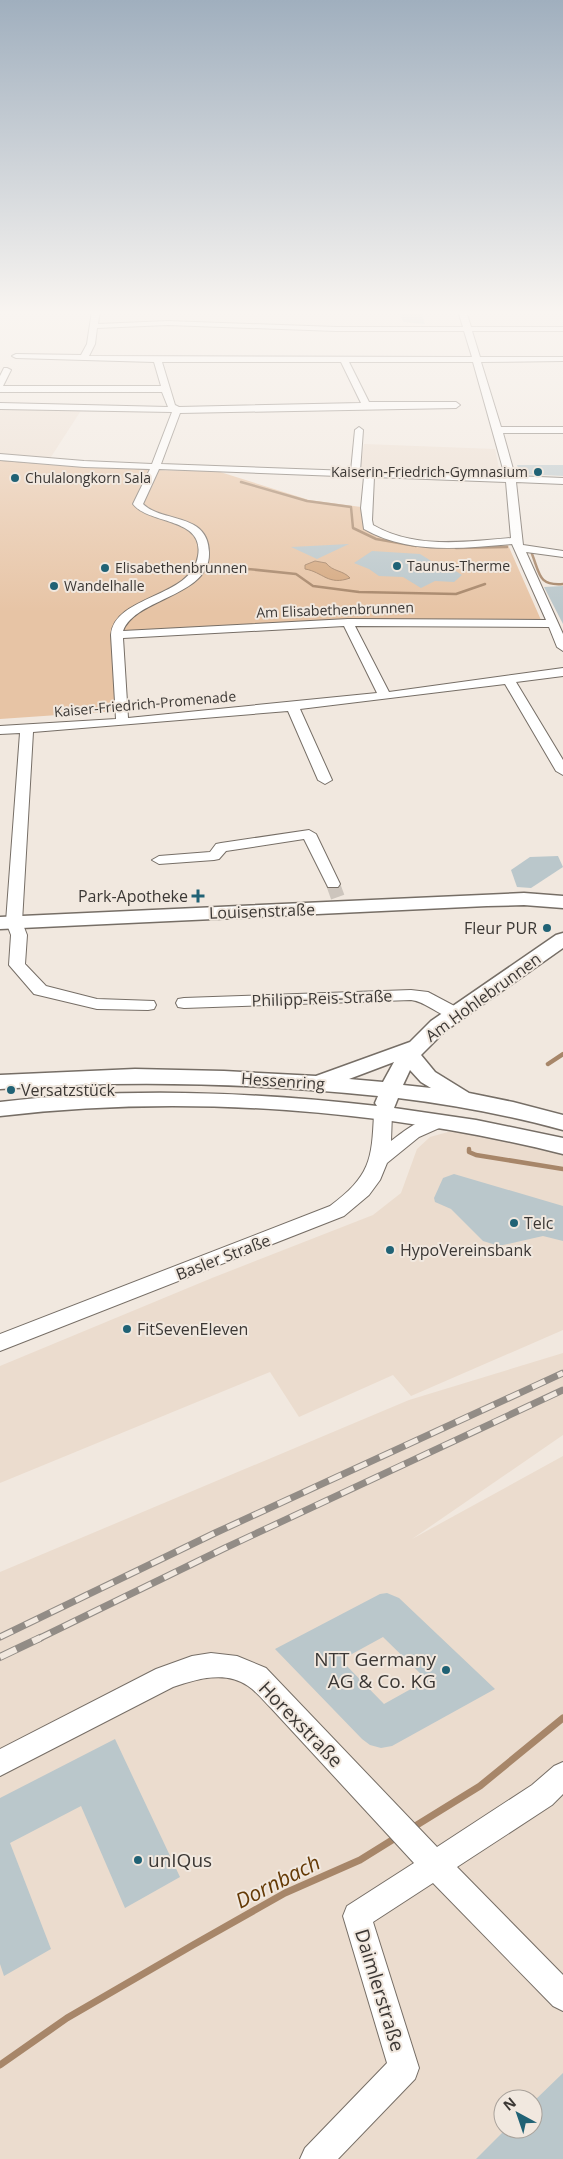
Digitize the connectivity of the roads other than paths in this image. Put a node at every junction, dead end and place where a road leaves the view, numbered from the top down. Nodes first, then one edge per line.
1 (175, 412) edge
2 (492, 412) edge
3 (359, 430) dead end
4 (498, 430) junction
5 (563, 430) edge
6 (0, 458) edge
7 (155, 467) junction
8 (355, 474) junction
9 (370, 475) junction
10 (511, 481) junction
11 (563, 481) edge
12 (517, 545) junction
13 (563, 554) edge
14 (348, 622) junction
15 (553, 624) junction
16 (117, 635) junction
17 (563, 647) edge
18 (563, 672) edge
19 (509, 680) junction
20 (384, 695) junction
21 (292, 706) junction
22 (122, 721) junction
23 (27, 728) junction
24 (0, 730) edge
25 (563, 770) edge
26 (325, 780) dead end
27 (159, 860) dead end
28 (333, 884) tunnel mouth
29 (562, 894) edge
30 (7, 923) edge
31 (563, 939) edge
32 (184, 1003) dead end
33 (148, 1005) dead end
34 (456, 1014) junction
35 (413, 1051) junction
36 (105, 1076) junction
37 (0, 1082) edge
38 (316, 1083) junction
39 (390, 1090) junction
40 (107, 1100) junction
41 (472, 1102) junction
42 (0, 1109) edge
43 (383, 1113) junction
44 (440, 1121) junction
45 (563, 1123) edge
46 (563, 1146) edge
47 (381, 1158) junction
48 (0, 1343) edge
49 (0, 1763) edge
50 (563, 1775) edge
51 (437, 1865) junction
52 (563, 1996) edge
53 (316, 2159) edge

1 - 7 street
2 - 4 street
3 - 8 street
4 - 5 street
4 - 10 street
6 - 7 street
7 - 8 street
7 - 16 street
8 - 9 street
9 - 10 street
9 - 12 street
10 - 11 street
10 - 12 street
12 - 13 street
12 - 15 street
14 - 15 street, Am Elisabethenbrunnen
14 - 16 street, Am Elisabethenbrunnen
14 - 20 street
15 - 17 street
16 - 22 street
18 - 19 street, Kaiser-Friedrich-Promenade
19 - 20 street, Kaiser-Friedrich-Promenade
19 - 25 street
20 - 21 street, Kaiser-Friedrich-Promenade
21 - 22 street, Kaiser-Friedrich-Promenade
21 - 26 street
22 - 23 street, Kaiser-Friedrich-Promenade
23 - 24 street, Kaiser-Friedrich-Promenade
23 - 30 street
27 - 28 street
29 - 30 street, Louisenstraße
30 - 33 street
31 - 34 street, Am Hohlebrunnen
32 - 34 street, Philipp-Reis-Straße
34 - 35 street, Am Hohlebrunnen
35 - 38 street
35 - 39 street, Am Hohlebrunnen
35 - 41 street
36 - 37 street, Hessenring
36 - 38 street, Hessenring
36 - 40 street
38 - 39 street, Hessenring
39 - 41 street, Hessenring
39 - 43 street, Am Hohlebrunnen
40 - 42 street, Hessenring
40 - 43 street, Hessenring
41 - 45 street, Hessenring
43 - 44 street, Hessenring
43 - 47 street, Basler Straße
44 - 46 street, Hessenring
44 - 47 street
47 - 48 street, Basler Straße
49 - 51 street, Horexstraße
50 - 51 street, Daimlerstraße
51 - 52 street, Horexstraße
51 - 53 street, Daimlerstraße

